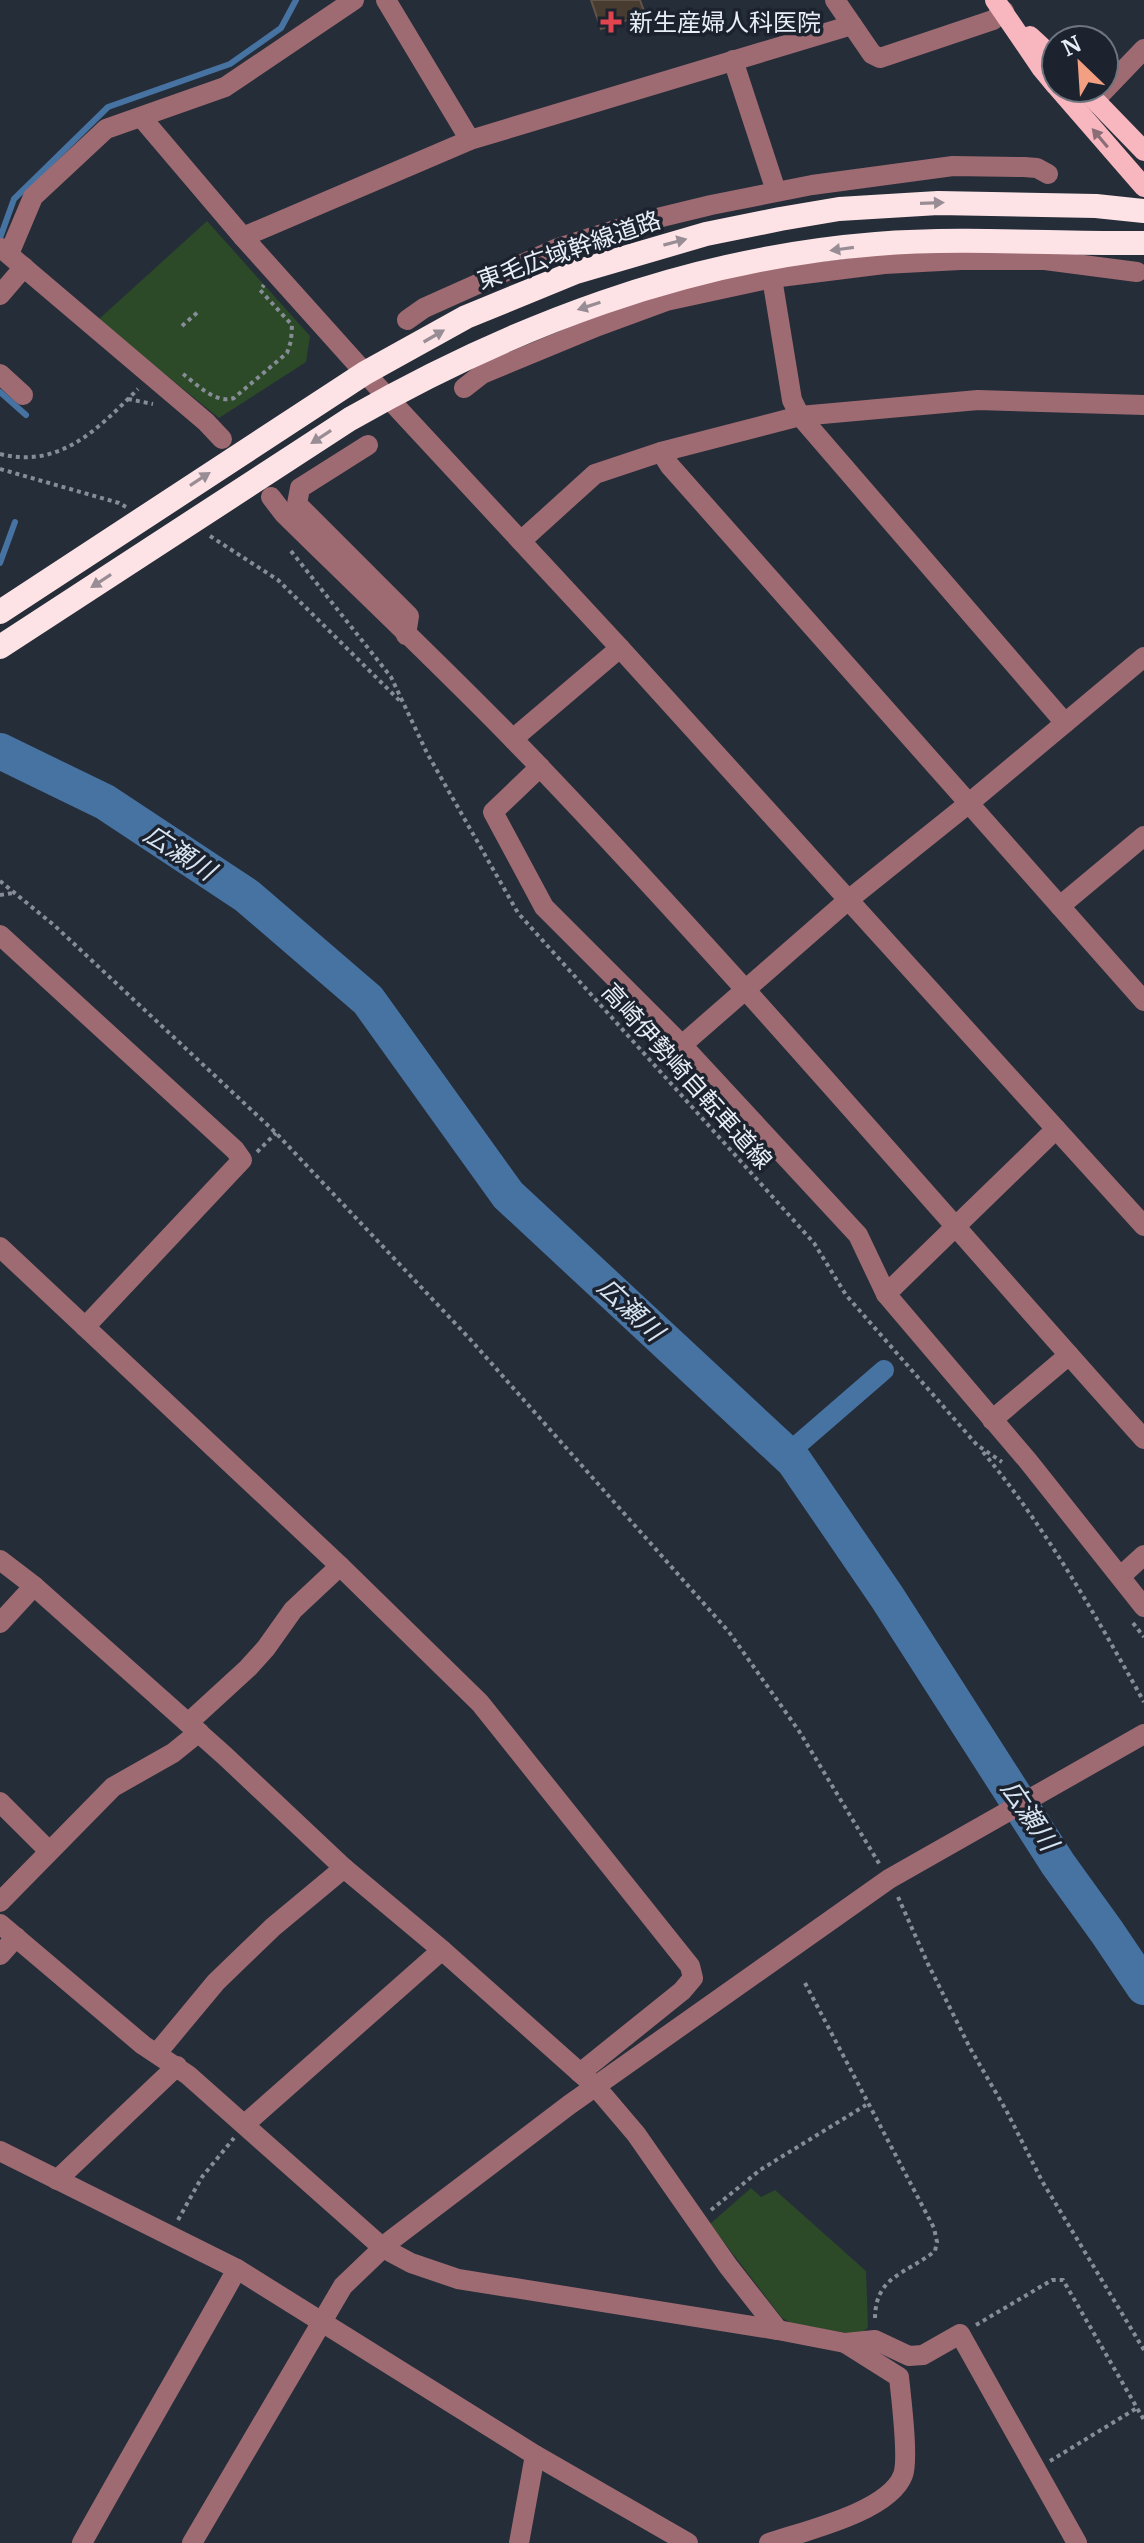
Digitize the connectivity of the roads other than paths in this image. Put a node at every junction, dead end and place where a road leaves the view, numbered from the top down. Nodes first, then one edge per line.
1 (354, 0) edge
2 (386, 0) edge
3 (835, 0) edge
4 (1000, 6) edge
5 (852, 25) junction
6 (1040, 45) edge
7 (1144, 49) edge
8 (733, 60) junction
9 (1040, 66) edge
10 (1120, 69) edge
11 (1072, 104) edge
12 (1099, 104) edge
13 (141, 117) junction
14 (470, 140) junction
15 (1144, 151) edge
16 (1048, 174) dead end
17 (841, 182) junction
18 (1144, 187) edge
19 (776, 191) junction
20 (890, 205) junction
21 (1144, 211) edge
22 (243, 237) junction
23 (1144, 243) edge
24 (1073, 244) junction
25 (9, 254) edge
26 (1045, 260) junction
27 (1137, 272) dead end
28 (495, 275) junction
29 (772, 278) junction
30 (643, 288) junction
31 (0, 295) edge
32 (666, 301) junction
33 (466, 317) junction
34 (407, 320) dead end
35 (365, 373) junction
36 (0, 374) edge
37 (464, 388) dead end
38 (23, 395) dead end
39 (388, 397) junction
40 (1144, 405) edge
41 (800, 416) junction
42 (222, 439) dead end
43 (368, 445) dead end
44 (661, 452) junction
45 (271, 497) dead end
46 (521, 541) junction
47 (0, 612) edge
48 (406, 635) junction
49 (0, 647) edge
50 (620, 648) junction
51 (1144, 657) edge
52 (1065, 723) junction
53 (513, 739) junction
54 (540, 767) junction
55 (968, 804) junction
56 (1144, 836) edge
57 (847, 901) junction
58 (1060, 906) junction
59 (0, 935) edge
60 (745, 990) junction
61 (1144, 1001) edge
62 (682, 1045) junction
63 (1056, 1129) junction
64 (1144, 1226) edge
65 (953, 1227) junction
66 (2, 1252) edge
67 (886, 1294) junction
68 (85, 1327) junction
69 (1069, 1355) junction
70 (992, 1420) junction
71 (1144, 1439) edge
72 (1144, 1555) edge
73 (0, 1560) edge
74 (340, 1566) junction
75 (1121, 1576) junction
76 (34, 1586) junction
77 (1134, 1609) edge
78 (0, 1623) edge
79 (193, 1728) junction
80 (1144, 1734) edge
81 (0, 1802) edge
82 (49, 1851) junction
83 (344, 1868) junction
84 (0, 1902) edge
85 (8, 1931) edge
86 (442, 1950) junction
87 (0, 1955) edge
88 (157, 2053) junction
89 (177, 2066) junction
90 (588, 2080) junction
91 (245, 2124) junction
92 (0, 2151) edge
93 (57, 2180) junction
94 (383, 2248) junction
95 (237, 2269) junction
96 (322, 2320) junction
97 (778, 2330) junction
98 (845, 2343) junction
99 (535, 2455) junction
100 (82, 2543) edge
101 (192, 2543) edge
102 (519, 2543) edge
103 (688, 2543) edge
104 (769, 2543) edge
105 (1077, 2543) edge

1 - 13 street
2 - 14 street
3 - 5 street
4 - 5 street
4 - 6 main road
4 - 9 main road
5 - 8 street
7 - 10 street
8 - 14 street
8 - 19 street
18 -> 11 main road
12 - 15 main road
13 - 22 street
13 - 25 street
14 - 22 street
16 - 17 street
17 - 19 street
17 - 20 street
19 - 28 street
20 -> 21 highway, 東毛広域幹線道路
33 -> 20 highway, 東毛広域幹線道路
22 - 35 street
23 - 24 highway
24 - 26 street
24 -> 30 highway
25 - 31 street
25 - 42 street
26 - 27 street
26 - 29 street
28 - 33 street
28 - 34 street
29 - 32 street
29 - 41 street
30 - 32 street
30 -> 39 highway
32 - 37 street
35 -> 33 highway, 東毛広域幹線道路
35 - 39 street
47 -> 35 highway, 東毛広域幹線道路
36 - 38 street
39 - 46 street
39 -> 49 highway
40 - 41 street
41 - 44 street
41 - 52 street
43 - 48 street
44 - 46 street
44 - 55 street
45 - 48 street
46 - 50 street
48 - 53 street
50 - 53 street
50 - 57 street
51 - 52 street
52 - 55 street
53 - 54 street
54 - 60 street
54 - 62 street
55 - 57 street
55 - 58 street
56 - 58 street
57 - 60 street
57 - 63 street
58 - 61 street
59 - 68 street
60 - 62 street
60 - 65 street
62 - 67 street
63 - 64 street
63 - 65 street
65 - 67 street
65 - 69 street
66 - 68 street
67 - 70 street
68 - 74 street
69 - 70 street
69 - 71 street
70 - 75 street
72 - 75 street
73 - 76 street
74 - 79 street
74 - 90 street
75 - 77 street
76 - 78 street
76 - 79 street
79 - 82 street
79 - 83 street
80 - 90 street
81 - 82 street
82 - 84 street
83 - 86 street
83 - 88 street
85 - 87 street
85 - 88 street
86 - 90 street
86 - 91 street
88 - 89 street
89 - 91 street
89 - 93 street
90 - 94 street
90 - 97 street
91 - 94 street
92 - 93 street
93 - 95 street
94 - 96 street
94 - 97 street
95 - 96 street
95 - 100 street
96 - 99 street
96 - 101 street
97 - 98 street
98 - 104 street
98 - 105 street
99 - 102 street
99 - 103 street

